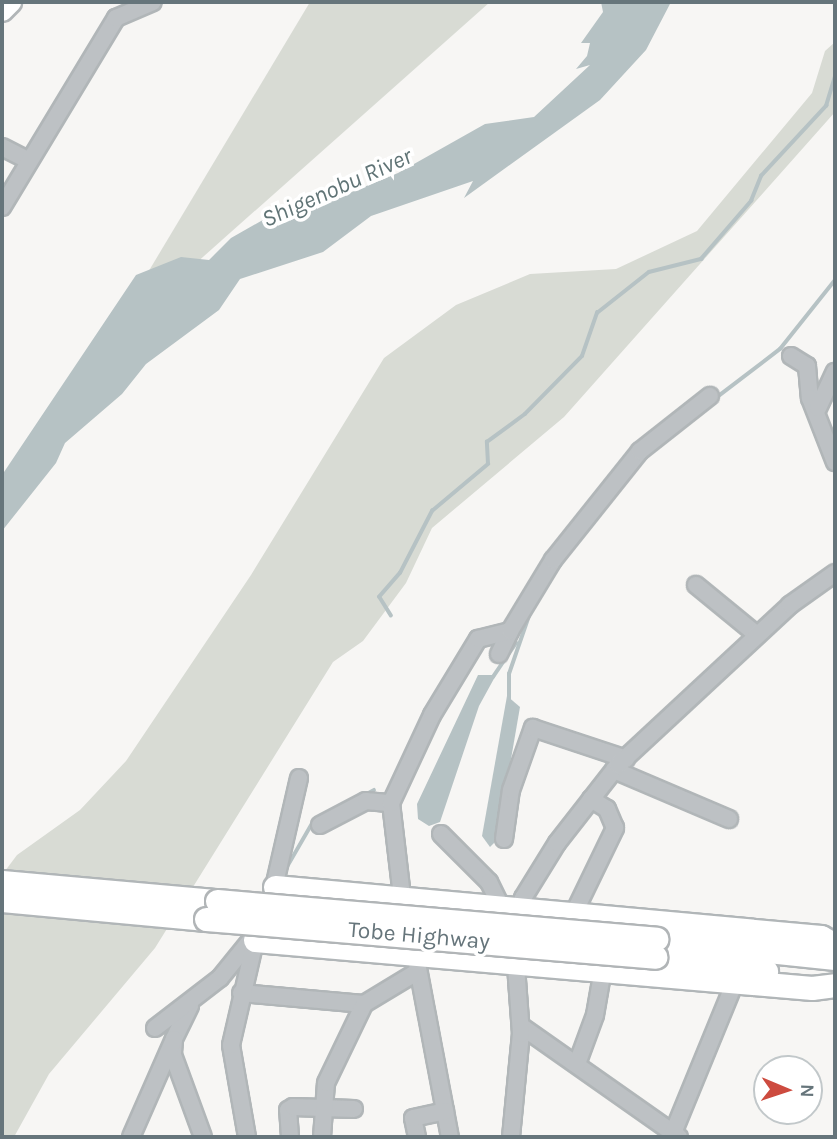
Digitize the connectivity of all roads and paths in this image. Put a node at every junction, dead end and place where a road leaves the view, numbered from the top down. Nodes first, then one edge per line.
1 (11, 2) edge
2 (153, 2) edge
3 (2, 11) edge
4 (2, 147) edge
5 (28, 160) junction
6 (2, 207) edge
7 (791, 356) dead end
8 (835, 372) edge
9 (710, 396) dead end
10 (835, 396) edge
11 (818, 408) junction
12 (823, 424) junction
13 (835, 462) edge
14 (834, 576) edge
15 (696, 586) dead end
16 (510, 631) junction
17 (757, 635) junction
18 (499, 654) dead end
19 (620, 764) junction
20 (299, 778) dead end
21 (591, 799) junction
22 (391, 803) junction
23 (729, 819) dead end
24 (320, 825) dead end
25 (441, 834) dead end
26 (504, 839) dead end
27 (2, 882) edge
28 (275, 887) junction
29 (2, 900) edge
30 (402, 901) junction
31 (510, 910) junction
32 (573, 915) junction
33 (255, 940) junction
34 (835, 945) edge
35 (656, 948) junction
36 (835, 958) edge
37 (514, 961) junction
38 (416, 962) junction
39 (603, 970) junction
40 (735, 982) junction
41 (835, 982) edge
42 (211, 986) junction
43 (239, 996) junction
44 (192, 1001) junction
45 (363, 1004) junction
46 (521, 1026) junction
47 (155, 1028) dead end
48 (174, 1039) junction
49 (577, 1064) junction
50 (324, 1106) junction
51 (354, 1109) dead end
52 (445, 1111) junction
53 (676, 1135) edge
54 (131, 1137) edge
55 (202, 1137) edge
56 (247, 1137) edge
57 (290, 1137) edge
58 (322, 1137) edge
59 (417, 1137) edge
60 (450, 1137) edge
61 (511, 1137) edge

1 - 3 main road
2 - 5 street
4 - 5 street
5 - 6 street
7 - 11 street
8 - 11 street
9 - 16 street
10 - 12 street
11 - 12 street
12 - 13 street
14 - 17 street
15 - 17 street
16 - 18 street
16 - 22 street
17 - 19 street
19 - 21 street
19 - 23 street
19 - 26 street
20 - 28 street
21 - 31 street
21 - 32 street
22 - 24 street
22 - 30 street
25 - 31 street
27 - 35 highway, Tobe Highway, bridge
28 - 30 highway
28 - 33 street
29 - 35 highway, Tobe Highway, bridge
30 - 31 highway
30 - 38 street
31 - 32 highway
31 - 37 street
32 - 34 highway
33 - 38 highway
33 - 42 street
33 - 43 street
35 - 36 highway, Tobe Highway
35 - 41 highway, Tobe Highway
37 - 38 highway
37 - 39 highway
37 - 46 street
38 - 45 street
38 - 52 street
39 - 40 highway
39 - 49 street
40 - 41 highway
40 - 53 street
42 - 43 street
42 - 44 street
43 - 45 street
43 - 56 street
44 - 47 street
44 - 48 street
45 - 50 street
46 - 49 street
46 - 61 street
48 - 54 street
48 - 55 street
49 - 53 street
50 - 51 street
50 - 57 street
50 - 58 street
52 - 59 street
52 - 60 street

